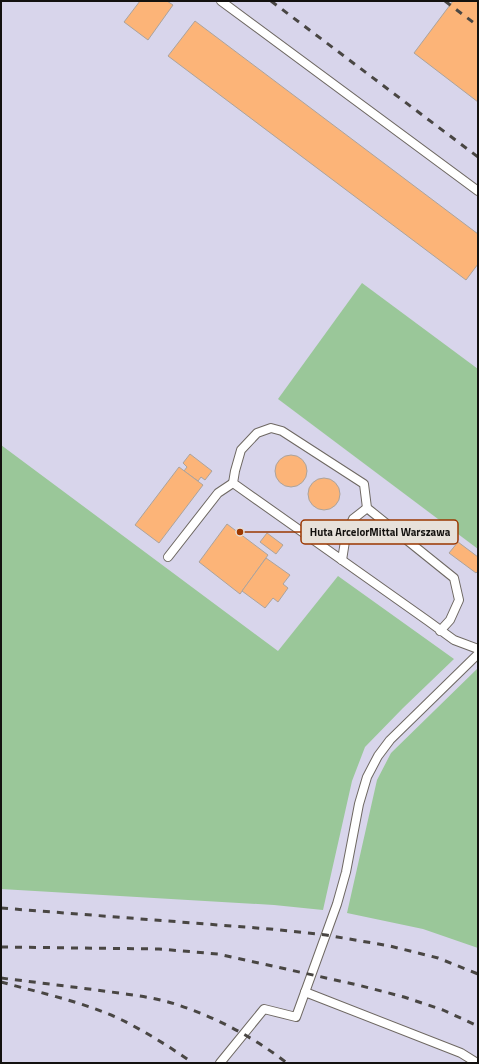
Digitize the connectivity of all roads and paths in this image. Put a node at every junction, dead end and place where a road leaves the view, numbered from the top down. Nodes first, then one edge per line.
1 (221, 1) edge
2 (478, 191) edge
3 (234, 483) junction
4 (367, 508) junction
5 (168, 557) dead end
6 (342, 560) junction
7 (440, 631) junction
8 (478, 649) edge
9 (478, 654) edge
10 (305, 992) junction
11 (220, 1063) edge
12 (477, 1063) edge

1 - 2 lane
3 - 4 lane
3 - 5 lane
3 - 6 lane
4 - 6 lane
4 - 7 lane
6 - 7 lane
7 - 8 lane
9 - 10 lane
10 - 11 lane
10 - 12 lane

